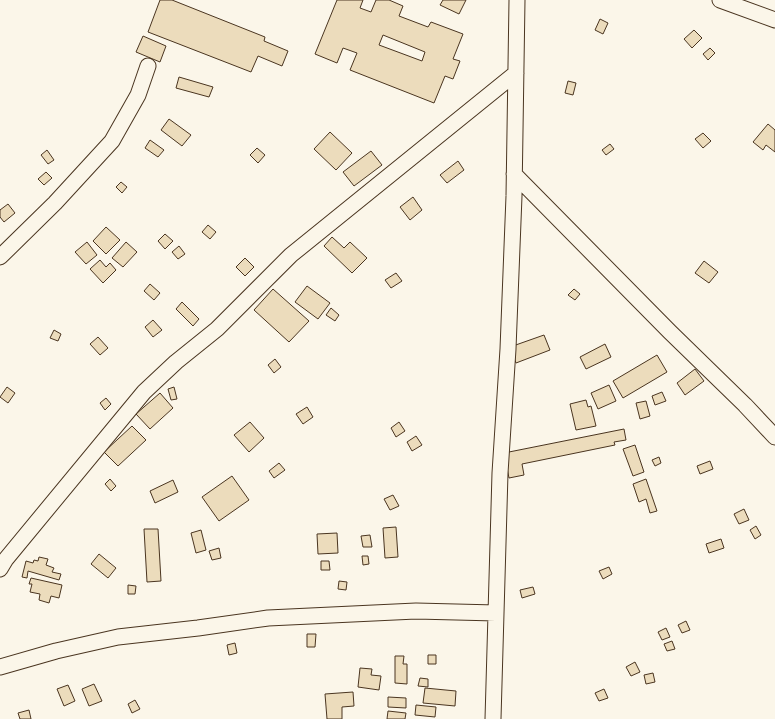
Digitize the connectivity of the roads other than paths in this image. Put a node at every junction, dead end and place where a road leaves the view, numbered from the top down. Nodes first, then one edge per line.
1 (517, 0) edge
2 (720, 0) edge
3 (775, 20) edge
4 (148, 66) dead end
5 (516, 73) junction
6 (514, 174) junction
7 (0, 257) edge
8 (775, 437) edge
9 (0, 569) edge
10 (496, 613) junction
11 (0, 667) edge
12 (493, 719) edge

1 - 5 street
2 - 3 street
4 - 7 street
5 - 6 street
5 - 9 street
6 - 8 street
6 - 10 street
10 - 11 street
10 - 12 street

